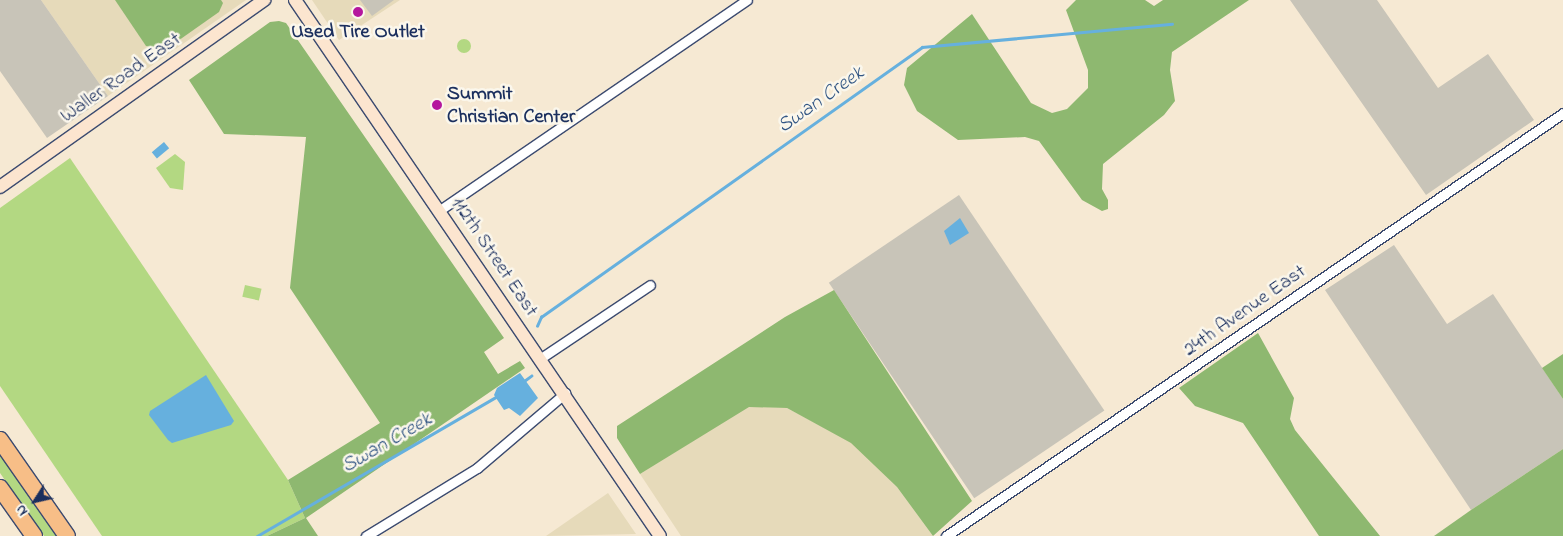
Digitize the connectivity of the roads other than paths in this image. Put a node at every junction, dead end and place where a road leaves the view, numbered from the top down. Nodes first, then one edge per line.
1 (264, 0) edge
2 (295, 0) edge
3 (747, 0) edge
4 (1563, 113) edge
5 (0, 187) edge
6 (440, 210) junction
7 (650, 285) dead end
8 (541, 358) junction
9 (565, 394) junction
10 (0, 440) edge
11 (0, 488) edge
12 (34, 536) edge
13 (67, 536) edge
14 (366, 536) edge
15 (660, 536) edge
16 (946, 536) edge

1 - 5 main road, Waller Road East
2 - 6 main road, 112th Street East
3 - 6 street
4 - 16 street, 24th Avenue East
6 - 8 main road, 112th Street East
7 - 8 street
8 - 9 main road, 112th Street East
9 - 14 street
9 - 15 main road, 112th Street East
10 - 13 highway
11 - 12 highway

